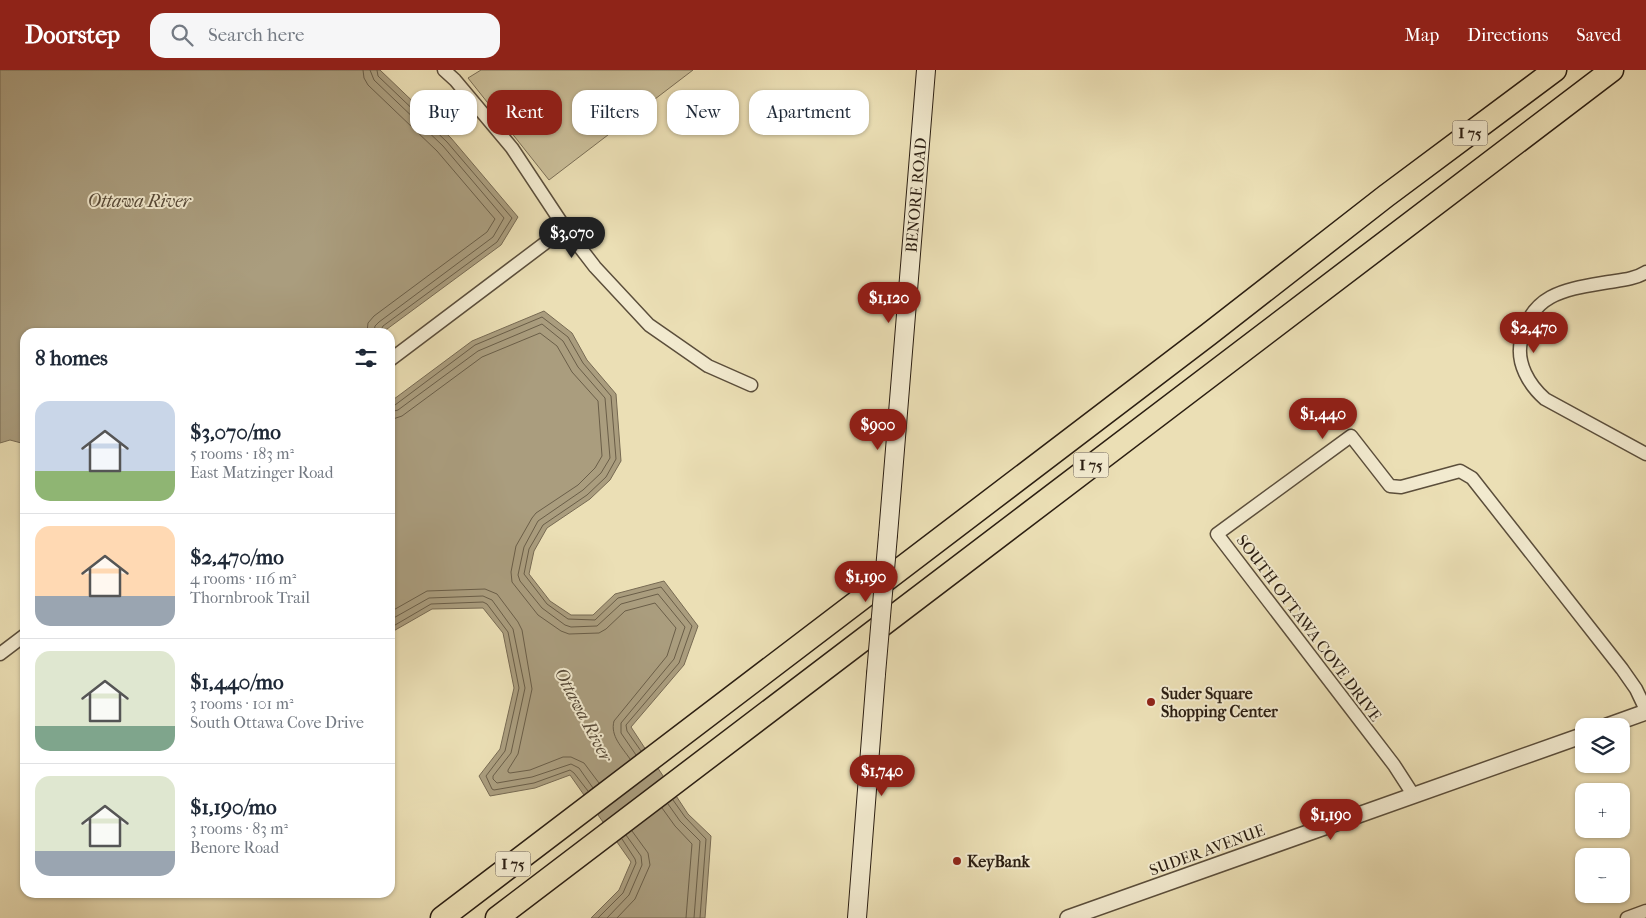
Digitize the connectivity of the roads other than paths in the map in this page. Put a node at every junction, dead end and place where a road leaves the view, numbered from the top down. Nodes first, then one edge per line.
1 (444, 70) edge
2 (926, 70) edge
3 (1555, 70) edge
4 (1612, 70) edge
5 (565, 228) junction
6 (1646, 272) edge
7 (395, 356) edge
8 (751, 385) dead end
9 (1646, 454) edge
10 (20, 639) edge
11 (0, 654) edge
12 (1646, 711) edge
13 (1628, 718) edge
14 (1575, 738) edge
15 (1414, 796) junction
16 (1646, 911) edge
17 (857, 916) edge
18 (442, 918) edge
19 (497, 918) edge
20 (1068, 918) edge
21 (1627, 918) edge

1 - 5 street
2 - 17 main road, BENORE ROAD, bridge
3 - 18 highway, I 75
4 - 19 highway, I 75
5 - 7 street
5 - 8 street
6 - 9 street
10 - 11 street
12 - 13 street
12 - 15 street, SOUTH OTTAWA COVE DRIVE
14 - 15 street, SUDER AVENUE
15 - 20 street, SUDER AVENUE
16 - 21 street

